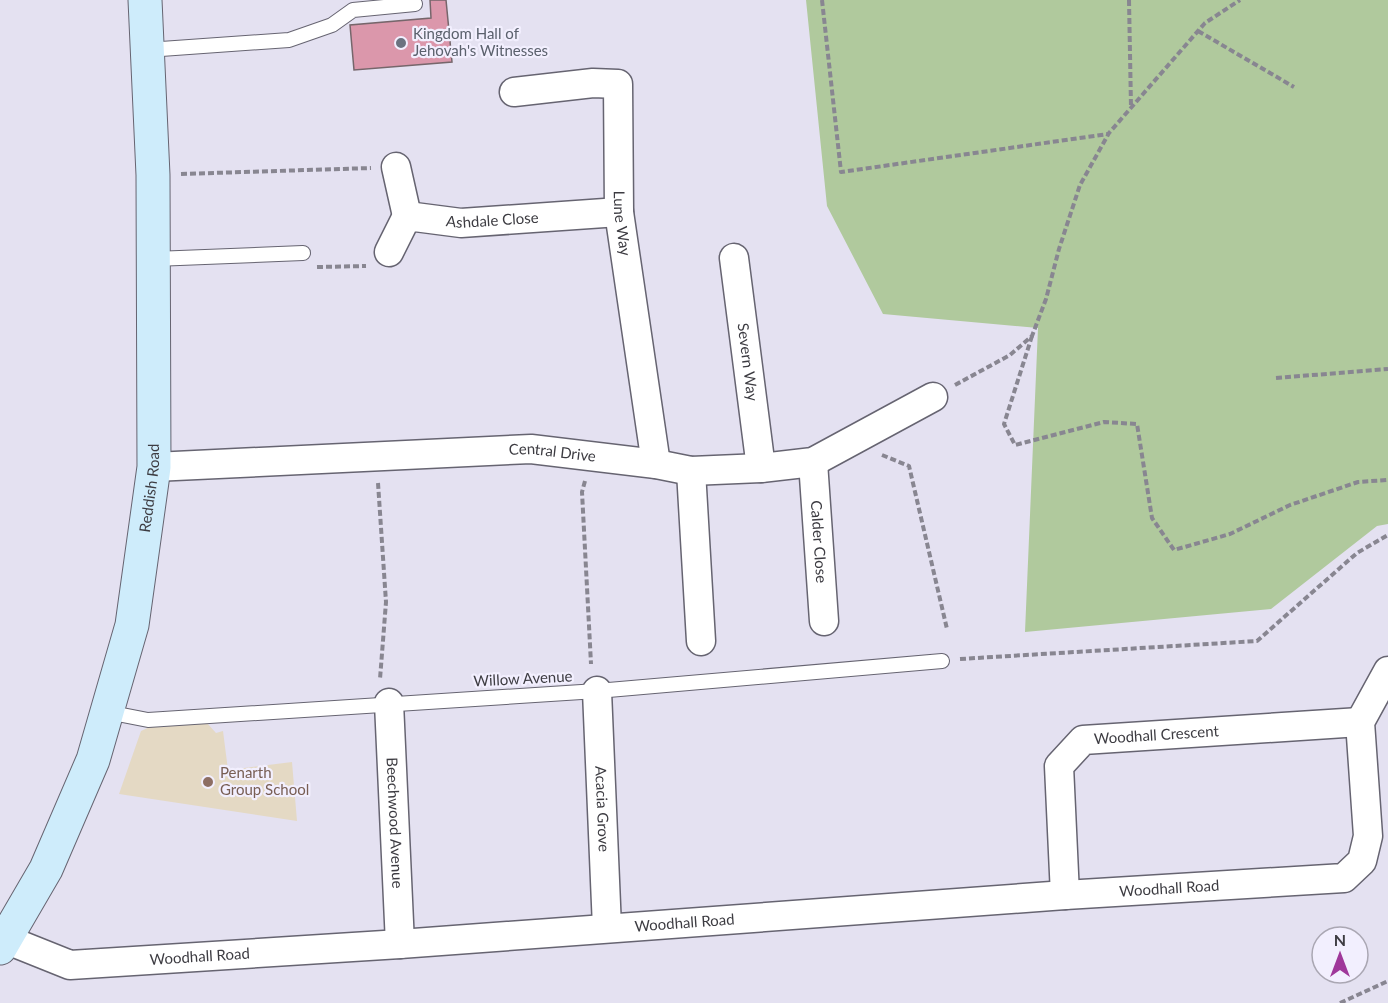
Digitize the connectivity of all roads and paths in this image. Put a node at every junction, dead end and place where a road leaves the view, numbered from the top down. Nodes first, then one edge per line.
1 (145, 0) edge
2 (822, 0) edge
3 (1129, 0) edge
4 (1240, 0) edge
5 (415, 4) dead end
6 (1198, 31) junction
7 (147, 50) junction
8 (1294, 87) dead end
9 (514, 92) dead end
10 (1131, 108) junction
11 (1109, 133) junction
12 (396, 167) joint
13 (153, 175) junction
14 (619, 212) junction
15 (407, 216) junction
16 (389, 252) dead end
17 (303, 253) dead end
18 (734, 258) dead end
19 (154, 259) junction
20 (1032, 336) junction
21 (1388, 369) edge
22 (1276, 378) dead end
23 (933, 397) joint
24 (851, 441) junction
25 (376, 456) junction
26 (591, 457) junction
27 (813, 462) junction
28 (656, 464) junction
29 (154, 467) junction
30 (761, 468) junction
31 (691, 471) junction
32 (1388, 480) edge
33 (1388, 535) edge
34 (824, 621) dead end
35 (947, 629) dead end
36 (701, 641) dead end
37 (942, 661) joint
38 (1388, 671) edge
39 (594, 678) junction
40 (384, 691) junction
41 (107, 712) junction
42 (1360, 722) junction
43 (1065, 895) junction
44 (607, 928) junction
45 (3, 944) edge
46 (400, 944) junction
47 (1388, 981) edge
48 (1340, 1003) edge

1 - 7 main road, Reddish Road
2 - 11 path
3 - 10 path
4 - 6 path
5 - 7 lane
6 - 8 path
6 - 10 path
7 - 13 main road, Reddish Road
9 - 14 street, Lune Way
10 - 11 path
11 - 20 path
12 - 13 path
12 - 15 street
13 - 19 main road, Reddish Road
14 - 15 street, Ashdale Close
14 - 28 street, Lune Way
15 - 16 street
17 - 19 lane
18 - 30 street, Severn Way
19 - 29 main road, Reddish Road
20 - 23 path
20 - 32 path
21 - 22 path
23 - 24 street, Central Drive
24 - 27 street, Central Drive
24 - 35 path
25 - 26 street, Central Drive
25 - 29 street, Central Drive
25 - 40 path
26 - 28 street, Central Drive
26 - 39 path
27 - 30 street, Central Drive
27 - 34 street, Calder Close
28 - 31 street, Central Drive
29 - 41 main road, Reddish Road
30 - 31 street, Central Drive
31 - 36 street
33 - 37 path
37 - 39 lane, Willow Avenue
38 - 42 street
39 - 40 lane, Willow Avenue
39 - 44 street, Acacia Grove
40 - 41 lane, Willow Avenue
40 - 46 street, Beechwood Avenue
41 - 45 main road, Reddish Road
42 - 43 street, Woodhall Crescent
42 - 43 street, Woodhall Road
43 - 44 street, Woodhall Road
44 - 46 street, Woodhall Road
45 - 46 street, Woodhall Road
47 - 48 path

